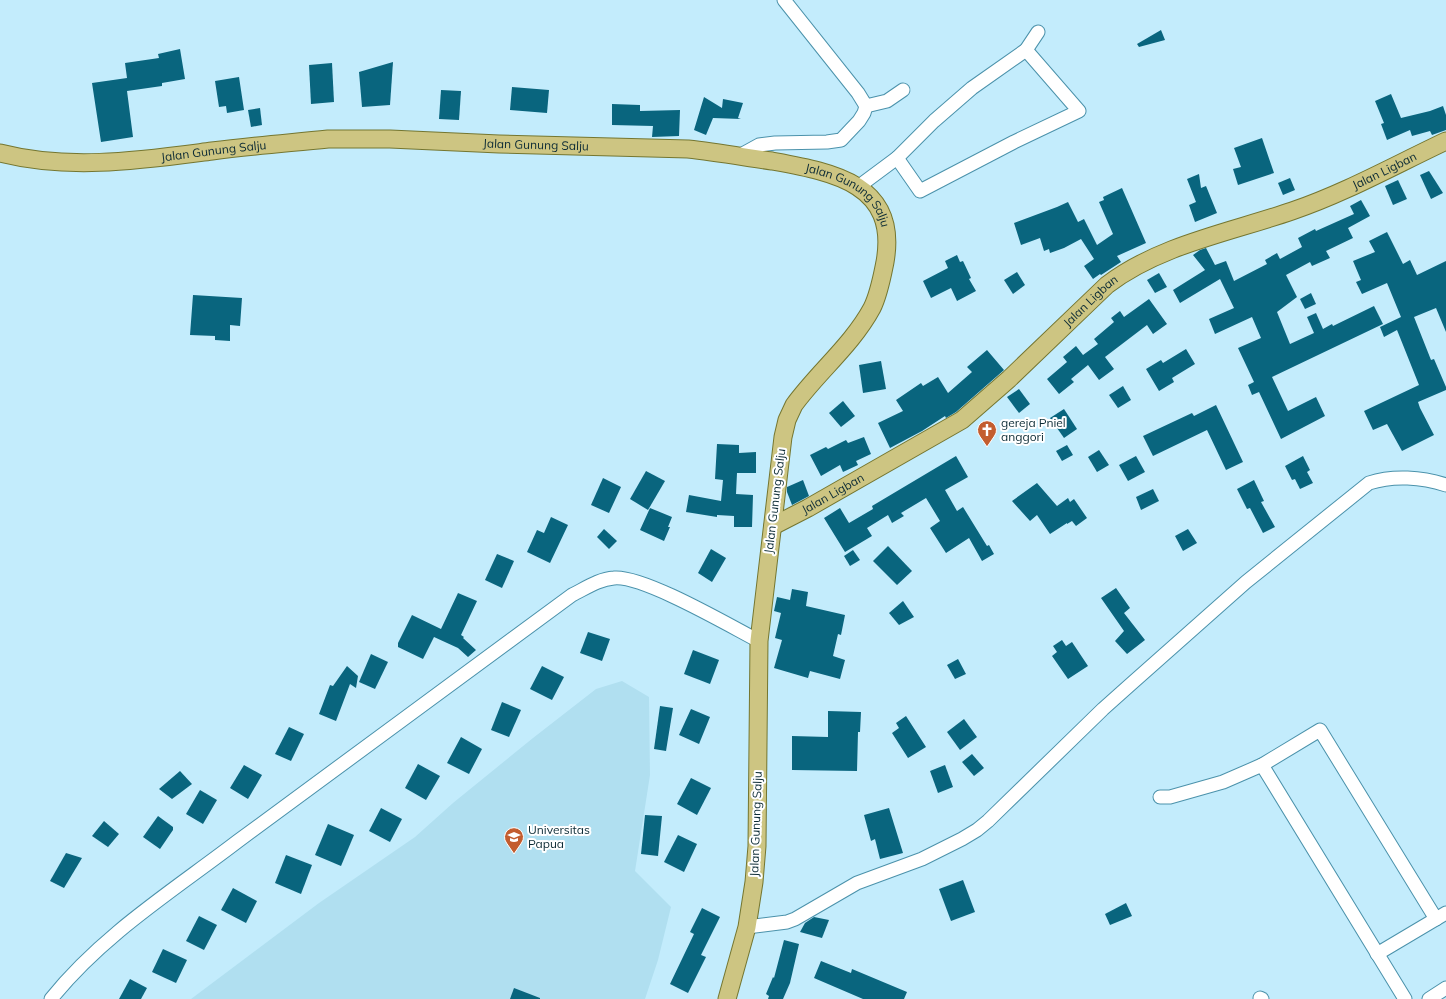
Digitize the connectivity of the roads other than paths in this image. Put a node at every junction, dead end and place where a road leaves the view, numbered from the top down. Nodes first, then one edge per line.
1 (784, 0) edge
2 (1038, 32) dead end
3 (1026, 50) junction
4 (903, 90) dead end
5 (866, 106) junction
6 (1446, 141) edge
7 (0, 153) edge
8 (739, 156) junction
9 (897, 158) junction
10 (858, 187) junction
11 (1446, 485) edge
12 (773, 526) junction
13 (759, 641) junction
14 (1262, 765) junction
15 (1160, 797) dead end
16 (1441, 916) edge
17 (747, 927) junction
18 (1377, 954) junction
19 (1446, 988) edge
20 (51, 999) edge
21 (727, 999) edge
22 (1405, 999) edge
23 (1429, 999) edge

1 - 5 street
2 - 3 street
3 - 9 street
3 - 9 street
4 - 5 street
5 - 8 street
6 - 12 main road, Jalan Ligban
7 - 8 main road, Jalan Gunung Salju
8 - 10 main road, Jalan Gunung Salju
9 - 10 street
10 - 12 main road, Jalan Gunung Salju
11 - 17 street
12 - 13 main road, Jalan Gunung Salju
13 - 17 main road, Jalan Gunung Salju
13 - 20 street
14 - 15 street
14 - 16 street
14 - 18 street
16 - 18 street
17 - 21 main road, Jalan Gunung Salju
18 - 22 street
19 - 23 street

